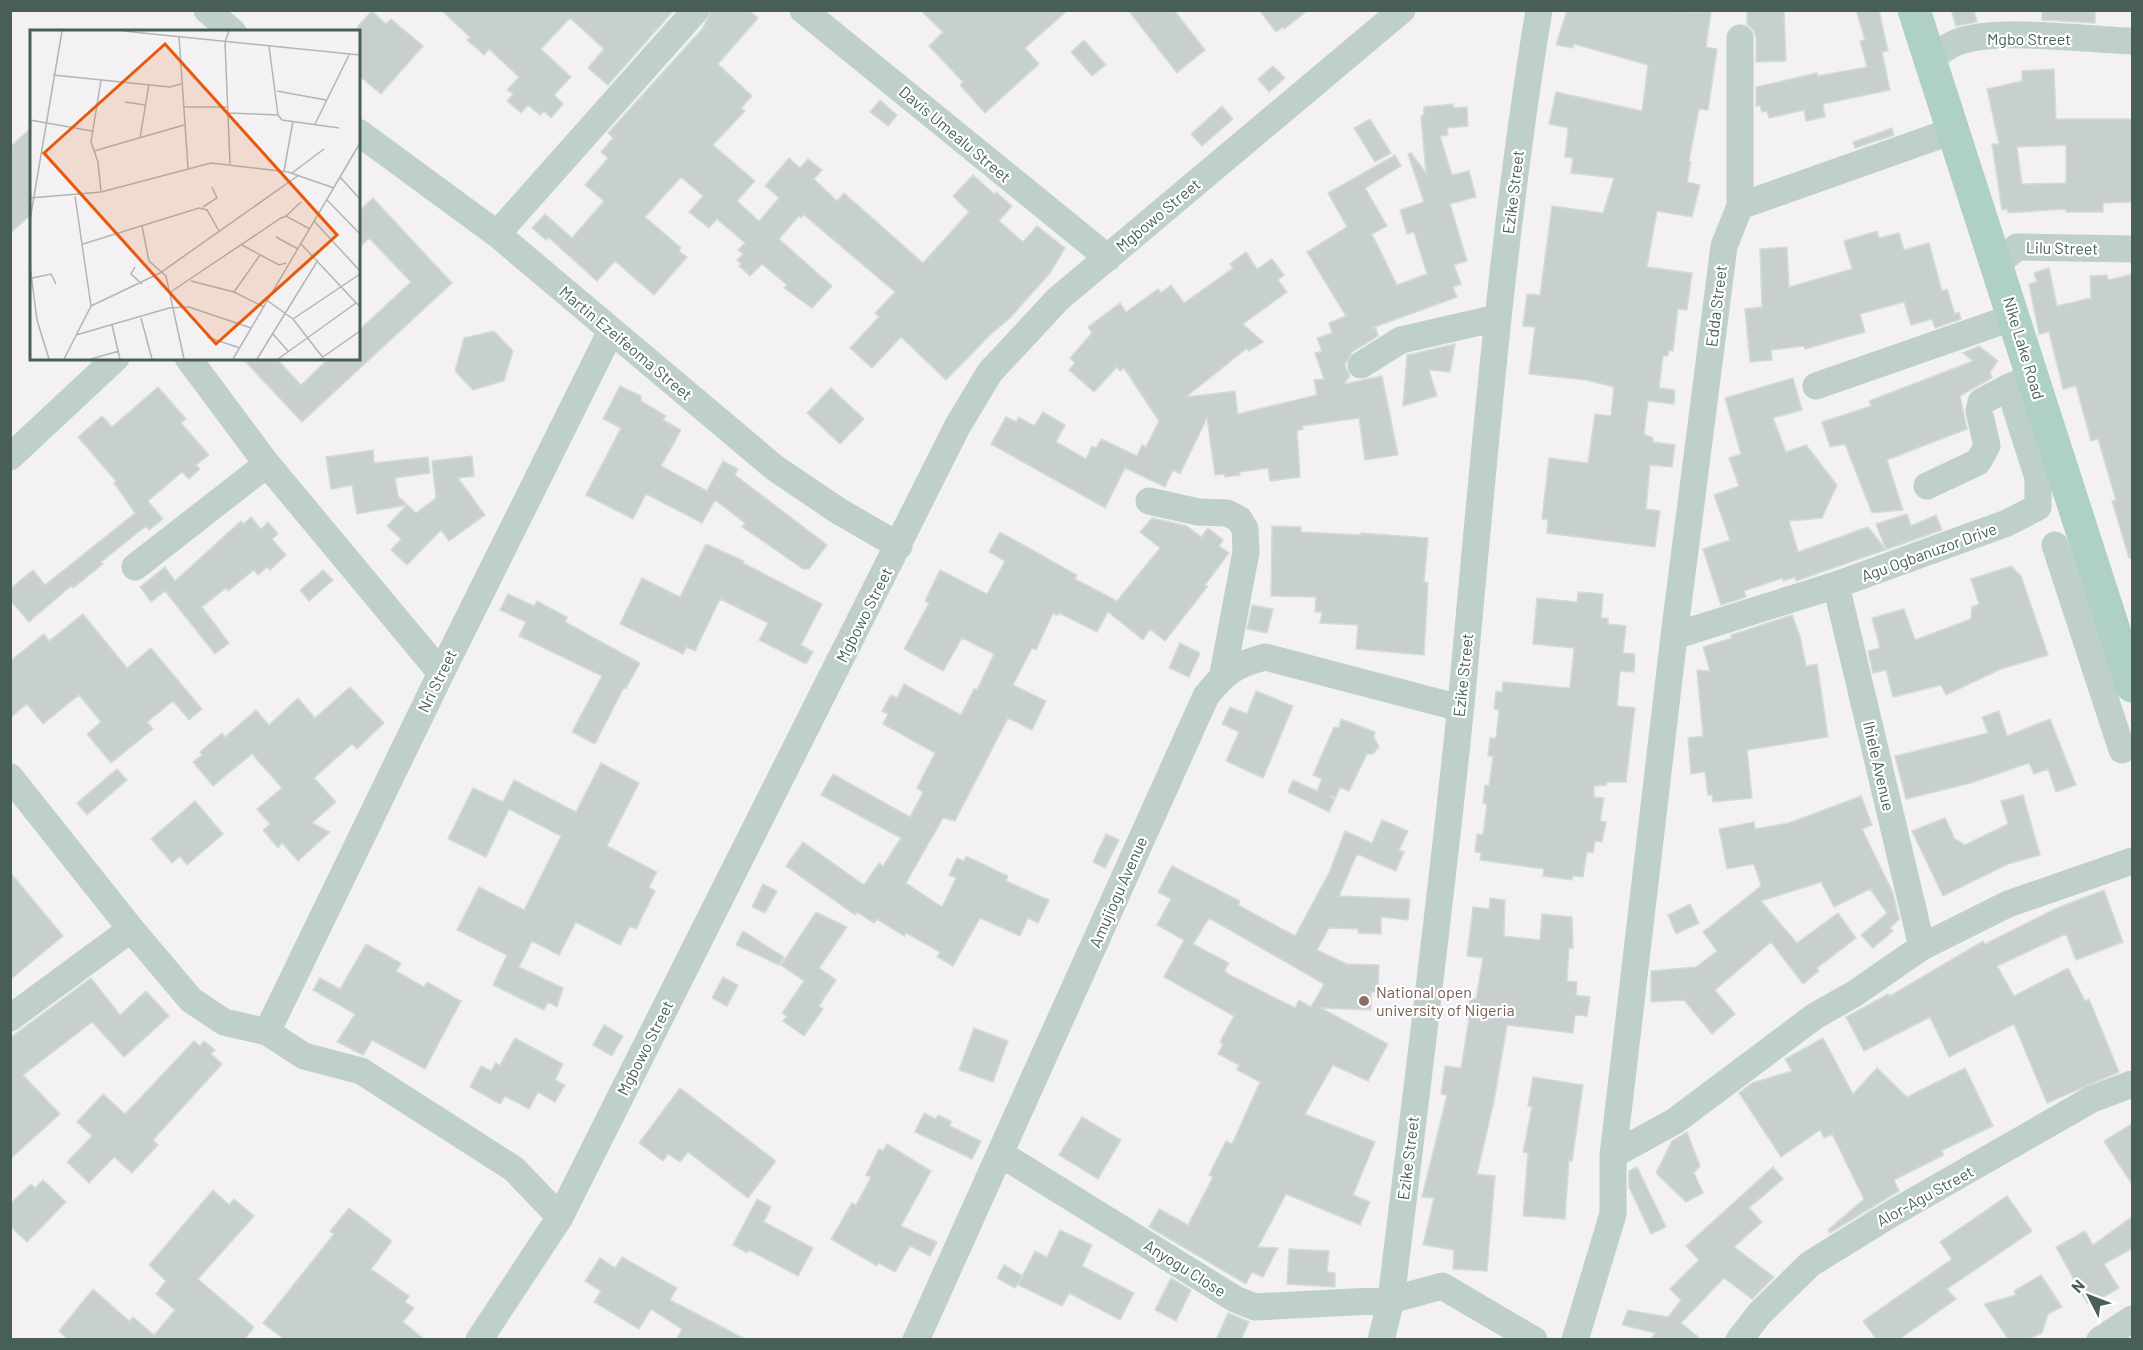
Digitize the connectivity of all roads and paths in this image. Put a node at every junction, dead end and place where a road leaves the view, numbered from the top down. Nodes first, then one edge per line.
1 (207, 10) edge
2 (696, 10) edge
3 (803, 10) edge
4 (1402, 10) edge
5 (1539, 10) edge
6 (1914, 10) edge
7 (231, 30) edge
8 (1740, 38) dead end
9 (2133, 41) edge
10 (1930, 59) junction
11 (1955, 130) junction
12 (360, 133) edge
13 (1740, 206) junction
14 (497, 234) junction
15 (2133, 249) edge
16 (1107, 258) junction
17 (1998, 264) junction
18 (2014, 317) junction
19 (1497, 318) junction
20 (611, 331) junction
21 (114, 360) edge
22 (189, 360) edge
23 (1361, 365) dead end
24 (2021, 382) junction
25 (1816, 386) dead end
26 (10, 457) edge
27 (267, 464) junction
28 (1927, 486) dead end
29 (1149, 501) dead end
30 (2038, 507) junction
31 (2055, 545) junction
32 (898, 546) junction
33 (2089, 552) junction
34 (135, 567) dead end
35 (1836, 585) junction
36 (1674, 636) junction
37 (441, 673) junction
38 (1223, 674) junction
39 (2133, 686) edge
40 (1460, 708) junction
41 (2122, 750) dead end
42 (10, 777) edge
43 (2133, 861) edge
44 (131, 929) junction
45 (1922, 947) junction
46 (10, 1018) edge
47 (267, 1032) junction
48 (2133, 1084) edge
49 (1001, 1154) junction
50 (1613, 1155) junction
51 (560, 1217) junction
52 (1391, 1300) junction
53 (2133, 1319) edge
54 (479, 1340) edge
55 (916, 1340) edge
56 (1381, 1340) edge
57 (1534, 1340) edge
58 (1575, 1340) edge
59 (1739, 1340) edge
60 (2100, 1340) edge

1 - 7 street
2 - 14 street
3 - 16 street, Davis Umealu Street
4 - 16 street, Mgbowo Street
5 - 19 street, Ezike Street
6 - 10 main road, Nike Lake Road
8 - 13 street
9 - 10 street, Mgbo Street
10 - 11 main road, Nike Lake Road
11 - 13 street
11 - 17 main road, Nike Lake Road
12 - 14 street, Martin Ezeifeoma Street
13 - 36 street, Edda Street
14 - 20 street, Martin Ezeifeoma Street
15 - 17 street, Lilu Street
16 - 32 street, Mgbowo Street
17 - 18 main road, Nike Lake Road
18 - 24 main road, Nike Lake Road
18 - 25 street
19 - 23 street
19 - 40 street, Ezike Street
20 - 32 street, Martin Ezeifeoma Street
20 - 37 street, Nri Street
21 - 26 street
22 - 27 street
24 - 28 street
24 - 30 street
24 - 33 main road, Nike Lake Road
27 - 34 street
27 - 37 street
29 - 38 street
30 - 31 street
30 - 35 street, Agu Ogbanuzor Drive
31 - 33 street
31 - 41 street
32 - 51 street, Mgbowo Street
33 - 39 main road, Nike Lake Road
35 - 36 street, Agu Ogbanuzor Drive
35 - 45 street, Ihiele Avenue
36 - 50 street, Edda Street
37 - 47 street, Nri Street
38 - 40 street, Amujiogu Avenue
38 - 49 street, Amujiogu Avenue
40 - 52 street, Ezike Street
42 - 44 street
43 - 45 street
44 - 46 street
44 - 47 street
45 - 50 street
47 - 51 street
48 - 59 street, Alor-Agu Street
49 - 52 street, Anyogu Close
49 - 55 street, Amujiogu Avenue
50 - 58 street, Edda Street
51 - 54 street, Mgbowo Street
52 - 56 street, Ezike Street
52 - 57 street, Anyogu Close
53 - 60 street

